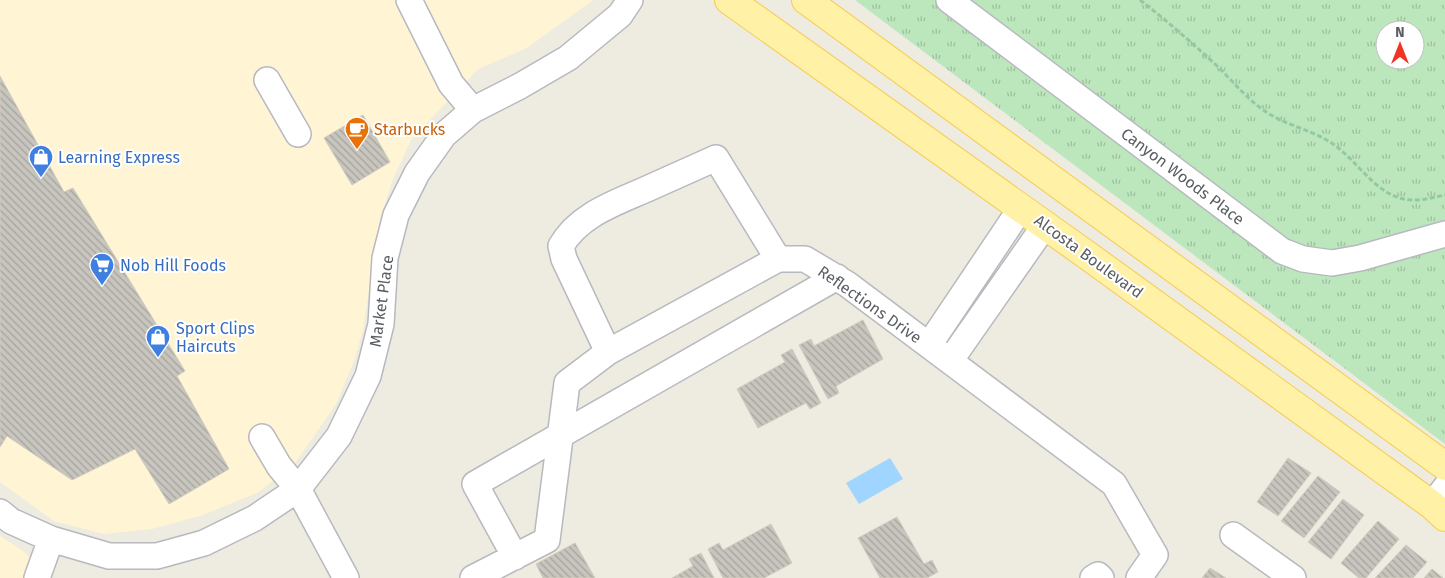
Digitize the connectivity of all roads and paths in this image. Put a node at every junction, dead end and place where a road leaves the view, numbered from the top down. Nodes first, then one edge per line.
1 (409, 0) edge
2 (630, 0) edge
3 (729, 0) edge
4 (806, 0) edge
5 (949, 0) edge
6 (1140, 0) edge
7 (267, 80) dead end
8 (473, 110) junction
9 (298, 134) dead end
10 (1445, 195) edge
11 (1021, 208) junction
12 (1045, 225) junction
13 (1445, 234) edge
14 (778, 259) junction
15 (836, 277) junction
16 (929, 345) junction
17 (608, 352) junction
18 (950, 361) junction
19 (262, 437) dead end
20 (559, 437) junction
21 (1445, 466) edge
22 (298, 489) junction
23 (1441, 504) edge
24 (0, 512) edge
25 (1232, 535) dead end
26 (51, 539) junction
27 (515, 557) junction
28 (37, 578) edge
29 (346, 578) edge
30 (473, 578) edge
31 (1093, 578) edge
32 (1101, 578) edge
33 (1138, 578) edge
34 (1292, 578) edge

1 - 8 street
2 - 8 street, Market Place
3 - 11 main road, Alcosta Boulevard
4 - 21 main road
5 - 13 street, Canyon Woods Place
6 - 10 path
7 - 9 street
8 - 22 street, Market Place
11 - 12 main road, Alcosta Boulevard
11 - 16 street
12 - 18 street
12 - 23 main road, Alcosta Boulevard
14 - 15 street, Reflections Drive
14 - 17 street, Reflections Drive
14 - 17 street
15 - 16 street, Reflections Drive
15 - 20 street
16 - 18 street, Reflections Drive
17 - 20 street, Reflections Drive
18 - 33 street, Reflections Drive
19 - 22 street
20 - 27 street, Reflections Drive
20 - 27 street
22 - 26 street, Market Place
22 - 29 street
24 - 26 street, Market Place
25 - 34 street
26 - 28 street
27 - 30 street, Reflections Drive
31 - 32 street

